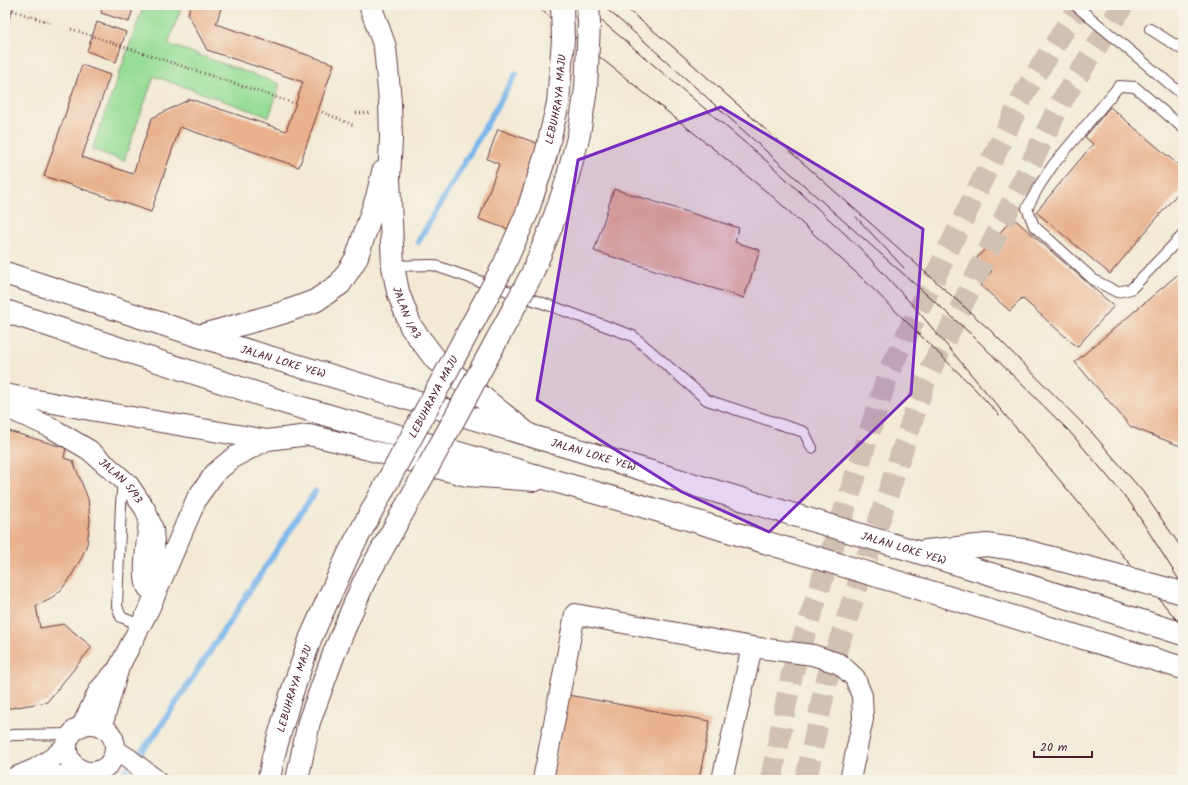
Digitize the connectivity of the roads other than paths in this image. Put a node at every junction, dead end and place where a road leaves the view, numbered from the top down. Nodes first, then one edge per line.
1 (370, 5) edge
2 (562, 5) edge
3 (588, 5) edge
4 (1075, 5) edge
5 (1150, 29) dead end
6 (1183, 50) edge
7 (1183, 95) edge
8 (1183, 128) edge
9 (391, 138) junction
10 (1183, 235) edge
11 (392, 266) junction
12 (5, 273) edge
13 (5, 311) edge
14 (199, 336) junction
15 (5, 394) edge
16 (5, 407) edge
17 (530, 436) junction
18 (267, 440) junction
19 (812, 448) dead end
20 (123, 480) junction
21 (558, 482) junction
22 (915, 552) junction
23 (1183, 593) edge
24 (147, 610) junction
25 (1183, 634) edge
26 (752, 647) junction
27 (119, 667) junction
28 (1183, 668) edge
29 (102, 726) junction
30 (73, 735) junction
31 (5, 736) edge
32 (122, 765) edge
33 (82, 771) junction
34 (9, 780) edge
35 (43, 780) edge
36 (156, 780) edge
37 (269, 780) edge
38 (297, 780) edge
39 (543, 780) edge
40 (722, 780) edge
41 (850, 780) edge

1 - 9 main road, JALAN 1/93
2 - 37 main road, LEBUHRAYA MAJU, bridge
3 - 38 main road, bridge
4 - 7 lane
5 - 6 lane
8 - 10 lane
9 - 11 main road, JALAN 1/93
9 - 14 main road, JALAN 1/93
11 - 17 main road, JALAN 1/93
11 - 19 lane
12 - 14 main road, JALAN LOKE YEW
13 - 21 main road
14 - 17 main road, JALAN LOKE YEW
15 - 18 street
16 - 20 street, JALAN 5/93
17 - 22 main road, JALAN LOKE YEW
18 - 21 street, JALAN 5/93
18 - 24 street, JALAN 5/93
20 - 24 street, JALAN 5/93
20 - 24 lane
21 - 28 main road
22 - 23 main road, bridge
22 - 25 main road, JALAN LOKE YEW
24 - 27 street, JALAN 5/93
26 - 39 street
26 - 40 street
26 - 41 street
27 - 29 street, JALAN 5/93
27 - 30 street, JALAN 5/93
29 - 30 street
29 - 32 street
30 - 31 lane
30 - 33 street
30 - 34 street, JALAN 5/93
32 - 33 street
32 - 36 street
33 - 35 street

